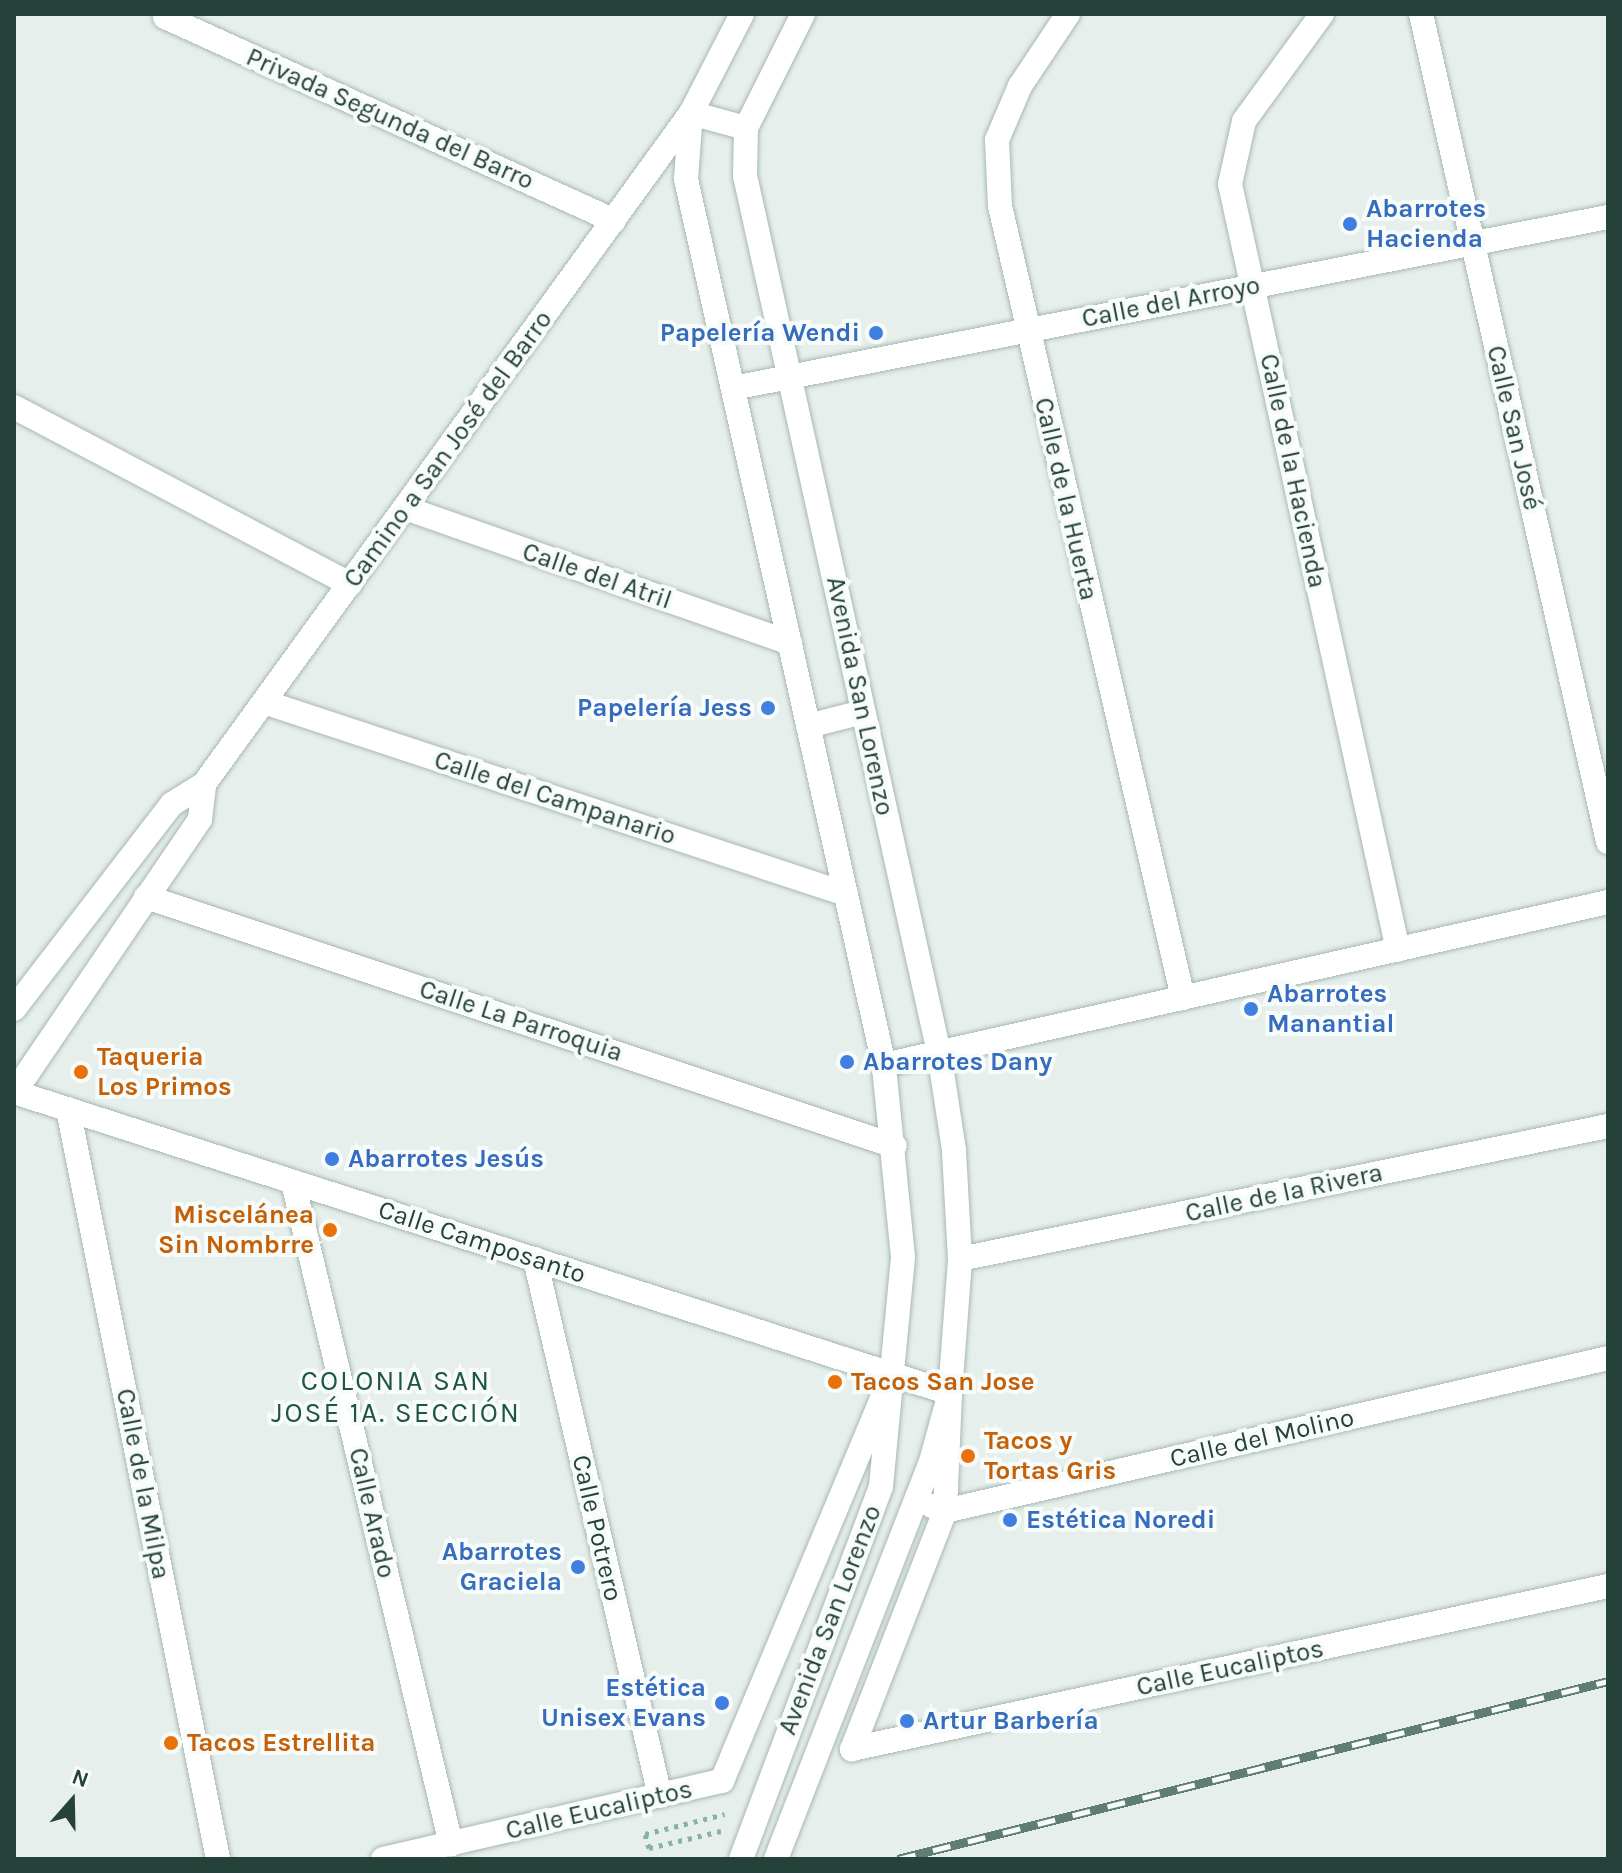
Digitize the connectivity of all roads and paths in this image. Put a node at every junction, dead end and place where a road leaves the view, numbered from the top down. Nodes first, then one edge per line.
1 (742, 14) edge
2 (803, 14) edge
3 (1068, 14) edge
4 (1322, 14) edge
5 (1421, 14) edge
6 (165, 17) dead end
7 (691, 113) junction
8 (746, 128) junction
9 (1608, 217) edge
10 (614, 221) junction
11 (1473, 243) junction
12 (1252, 286) junction
13 (1026, 330) junction
14 (789, 376) junction
15 (733, 388) junction
16 (14, 407) edge
17 (405, 508) junction
18 (350, 584) junction
19 (790, 643) junction
20 (264, 702) junction
21 (863, 712) junction
22 (808, 726) junction
23 (1600, 770) edge
24 (204, 784) junction
25 (1608, 842) edge
26 (846, 894) junction
27 (146, 897) junction
28 (1608, 902) edge
29 (1398, 950) junction
30 (1183, 998) junction
31 (14, 1009) edge
32 (939, 1053) junction
33 (884, 1065) junction
34 (14, 1092) edge
35 (68, 1109) junction
36 (1608, 1126) edge
37 (895, 1146) junction
38 (293, 1182) junction
39 (535, 1259) junction
40 (960, 1259) junction
41 (1608, 1358) edge
42 (893, 1375) junction
43 (950, 1393) junction
44 (917, 1501) junction
45 (945, 1511) junction
46 (1608, 1586) edge
47 (852, 1749) joint
48 (722, 1781) junction
49 (660, 1796) junction
50 (729, 1830) dead end
51 (451, 1844) junction
52 (218, 1859) edge
53 (383, 1859) edge
54 (741, 1859) edge
55 (776, 1859) edge

1 - 7 street, Avenida San Lorenzo
2 - 8 street, Avenida San Lorenzo
3 - 13 street, Calle de la Huerta
4 - 12 street, Calle de la Hacienda
5 - 11 street, Calle San José
6 - 10 street, Privada Segunda del Barro
7 - 8 street
7 - 10 street, Camino a San José del Barro
7 - 15 street, Avenida San Lorenzo
8 - 14 street, Avenida San Lorenzo
9 - 11 street, Calle del Arroyo
10 - 17 street, Camino a San José del Barro
11 - 12 street, Calle del Arroyo
11 - 23 street, Calle San José
12 - 13 street, Calle del Arroyo
12 - 29 street, Calle de la Hacienda
13 - 14 street, Calle del Arroyo
13 - 30 street, Calle de la Huerta
14 - 15 street, Calle del Arroyo
14 - 21 street, Avenida San Lorenzo
15 - 19 street, Avenida San Lorenzo
16 - 18 street
17 - 18 street, Camino a San José del Barro
17 - 19 street, Calle del Atril
18 - 20 street, Camino a San José del Barro
19 - 22 street, Avenida San Lorenzo
20 - 24 street, Camino a San José del Barro
20 - 26 street, Calle del Campanario
21 - 22 street
21 - 32 street, Avenida San Lorenzo
22 - 26 street, Avenida San Lorenzo
23 - 25 street, Calle San José
24 - 27 street, Camino a San José del Barro
24 - 31 street, Camino a San José del Barro
26 - 33 street, Avenida San Lorenzo
27 - 34 street, Camino a San José del Barro
27 - 37 street, Calle La Parroquia
28 - 29 street
29 - 30 street
30 - 32 street
32 - 33 street
32 - 40 street, Avenida San Lorenzo
33 - 37 street, Avenida San Lorenzo
34 - 35 street, Calle Camposanto
35 - 38 street, Calle Camposanto
35 - 52 street, Calle de la Milpa
36 - 40 street, Calle de la Rivera
37 - 42 street, Avenida San Lorenzo
38 - 39 street, Calle Camposanto
38 - 51 street, Calle Arado
39 - 42 street, Calle Camposanto
39 - 49 street, Calle Potrero
40 - 43 street, Avenida San Lorenzo
41 - 45 street, Calle del Molino
42 - 43 street, Calle Camposanto
42 - 48 street, Avenida San Lorenzo
42 - 54 street, Avenida San Lorenzo
43 - 44 street, Avenida San Lorenzo
43 - 45 street, Avenida San Lorenzo
44 - 45 street
44 - 55 street, Avenida San Lorenzo
45 - 47 street, Avenida San Lorenzo
46 - 47 street, Calle Eucaliptos
48 - 49 street, Calle Eucaliptos
48 - 50 path
49 - 51 street, Calle Eucaliptos
51 - 53 street, Calle Eucaliptos

